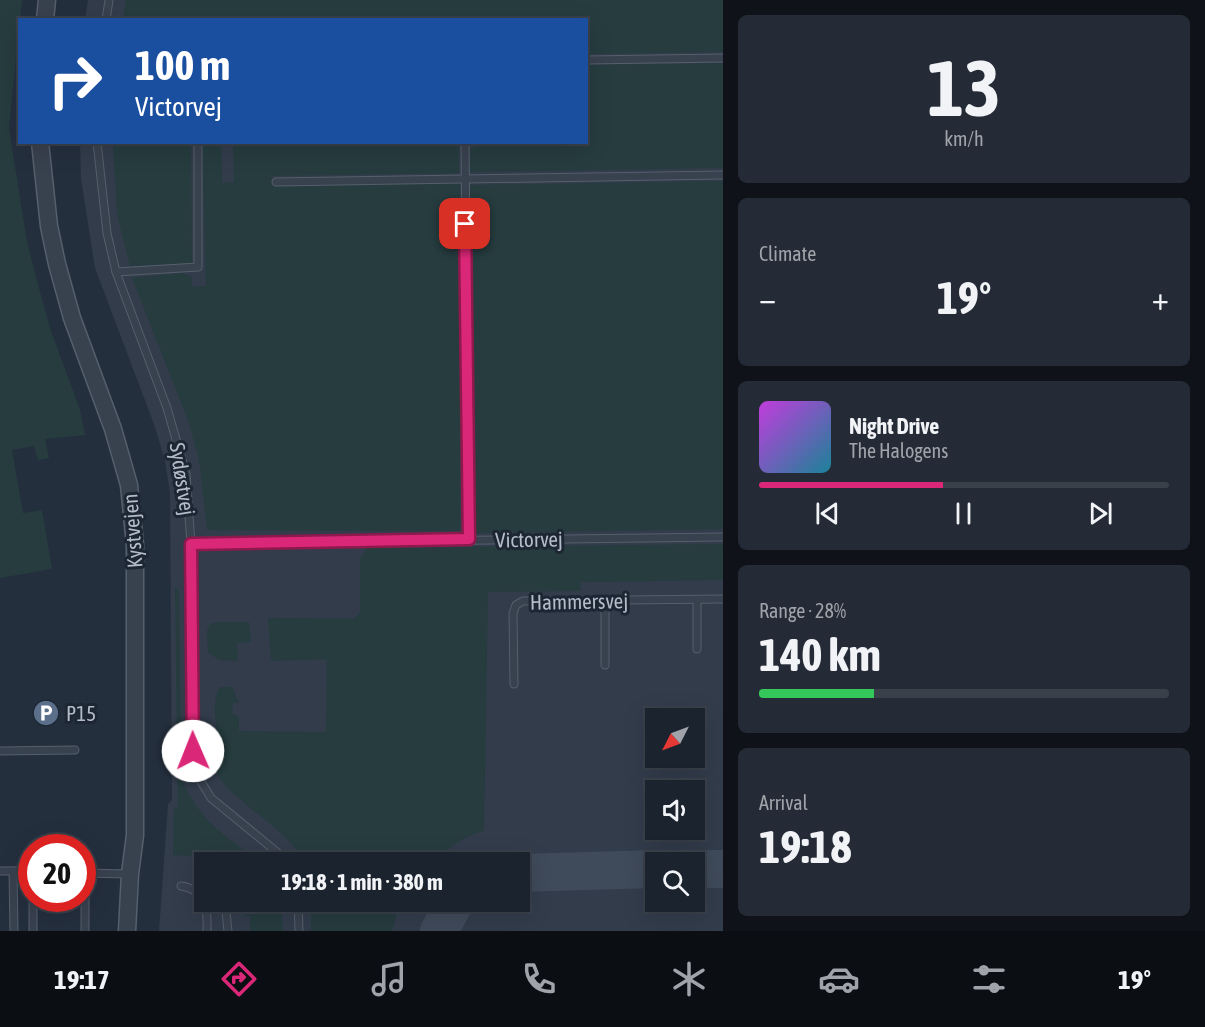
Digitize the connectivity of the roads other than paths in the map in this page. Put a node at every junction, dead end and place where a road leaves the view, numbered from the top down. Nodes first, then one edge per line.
1 (47, 0) edge
2 (109, 0) edge
3 (45, 18) edge
4 (106, 18) edge
5 (723, 58) edge
6 (588, 60) edge
7 (40, 144) edge
8 (97, 144) edge
9 (198, 144) edge
10 (465, 144) edge
11 (723, 175) edge
12 (465, 179) junction
13 (276, 182) dead end
14 (116, 272) junction
15 (723, 537) edge
16 (469, 539) junction
17 (191, 544) junction
18 (723, 599) edge
19 (605, 600) junction
20 (697, 600) junction
21 (697, 649) dead end
22 (605, 665) dead end
23 (514, 684) dead end
24 (75, 750) dead end
25 (0, 751) edge
26 (277, 852) edge
27 (0, 871) edge
28 (13, 871) junction
29 (18, 871) edge
30 (96, 873) edge
31 (130, 874) junction
32 (181, 886) dead end
33 (194, 890) edge
34 (33, 912) edge
35 (85, 912) edge
36 (206, 912) edge
37 (226, 912) edge
38 (298, 912) edge
39 (14, 931) edge
40 (33, 931) edge
41 (85, 931) edge
42 (127, 931) edge
43 (207, 931) edge
44 (228, 931) edge
45 (298, 931) edge

1 - 3 street
2 - 4 lane
5 - 6 lane
7 - 31 street, Kystvejen
8 - 14 lane, Sydøstvej
9 - 14 lane
10 - 12 lane
11 - 12 lane
12 - 13 lane
12 - 16 lane
14 - 17 lane, Sydøstvej
15 - 16 lane, Victorvej
16 - 17 lane, Victorvej
17 - 26 lane, Sydøstvej
18 - 20 lane, Hammersvej
19 - 20 lane, Hammersvej
19 - 22 lane
19 - 23 lane, Hammersvej
20 - 21 lane
24 - 25 lane
27 - 28 lane
28 - 29 lane
28 - 39 lane
30 - 31 lane
31 - 42 street, Kystvejen
32 - 33 lane
34 - 40 lane
35 - 41 lane
36 - 43 lane
37 - 44 lane
38 - 45 lane

